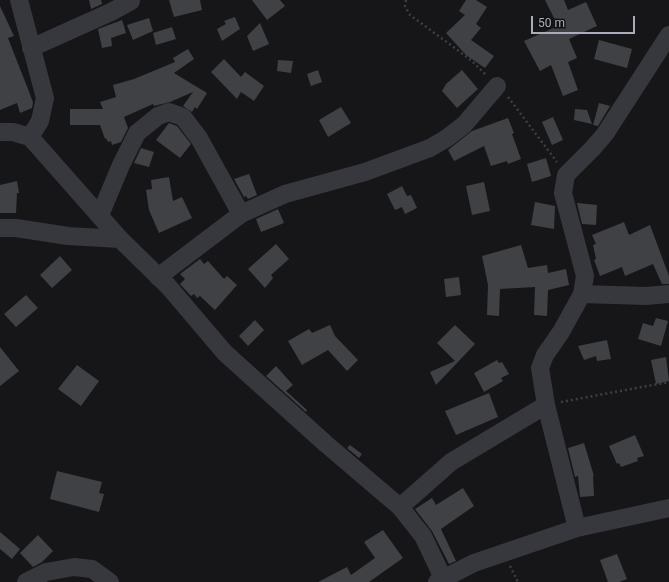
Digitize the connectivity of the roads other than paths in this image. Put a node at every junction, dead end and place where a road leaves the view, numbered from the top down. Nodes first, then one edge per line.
1 (19, 0) edge
2 (131, 1) edge
3 (108, 6) edge
4 (669, 35) edge
5 (31, 48) junction
6 (497, 86) dead end
7 (0, 132) edge
8 (30, 137) junction
9 (241, 214) junction
10 (100, 215) junction
11 (0, 228) edge
12 (120, 239) junction
13 (158, 277) junction
14 (582, 294) junction
15 (669, 294) edge
16 (546, 405) junction
17 (400, 507) junction
18 (669, 508) edge
19 (577, 528) junction
20 (440, 580) edge
21 (26, 582) edge
22 (110, 582) edge

1 - 5 street
2 - 3 street
3 - 5 street
4 - 14 street
5 - 8 street
6 - 9 street
7 - 8 street
8 - 10 street
9 - 10 street
9 - 13 street
10 - 12 street
11 - 12 street
12 - 13 street
13 - 17 street
14 - 15 street
14 - 16 street
16 - 17 street
16 - 19 street
17 - 20 street
18 - 19 street
19 - 20 street
21 - 22 street

